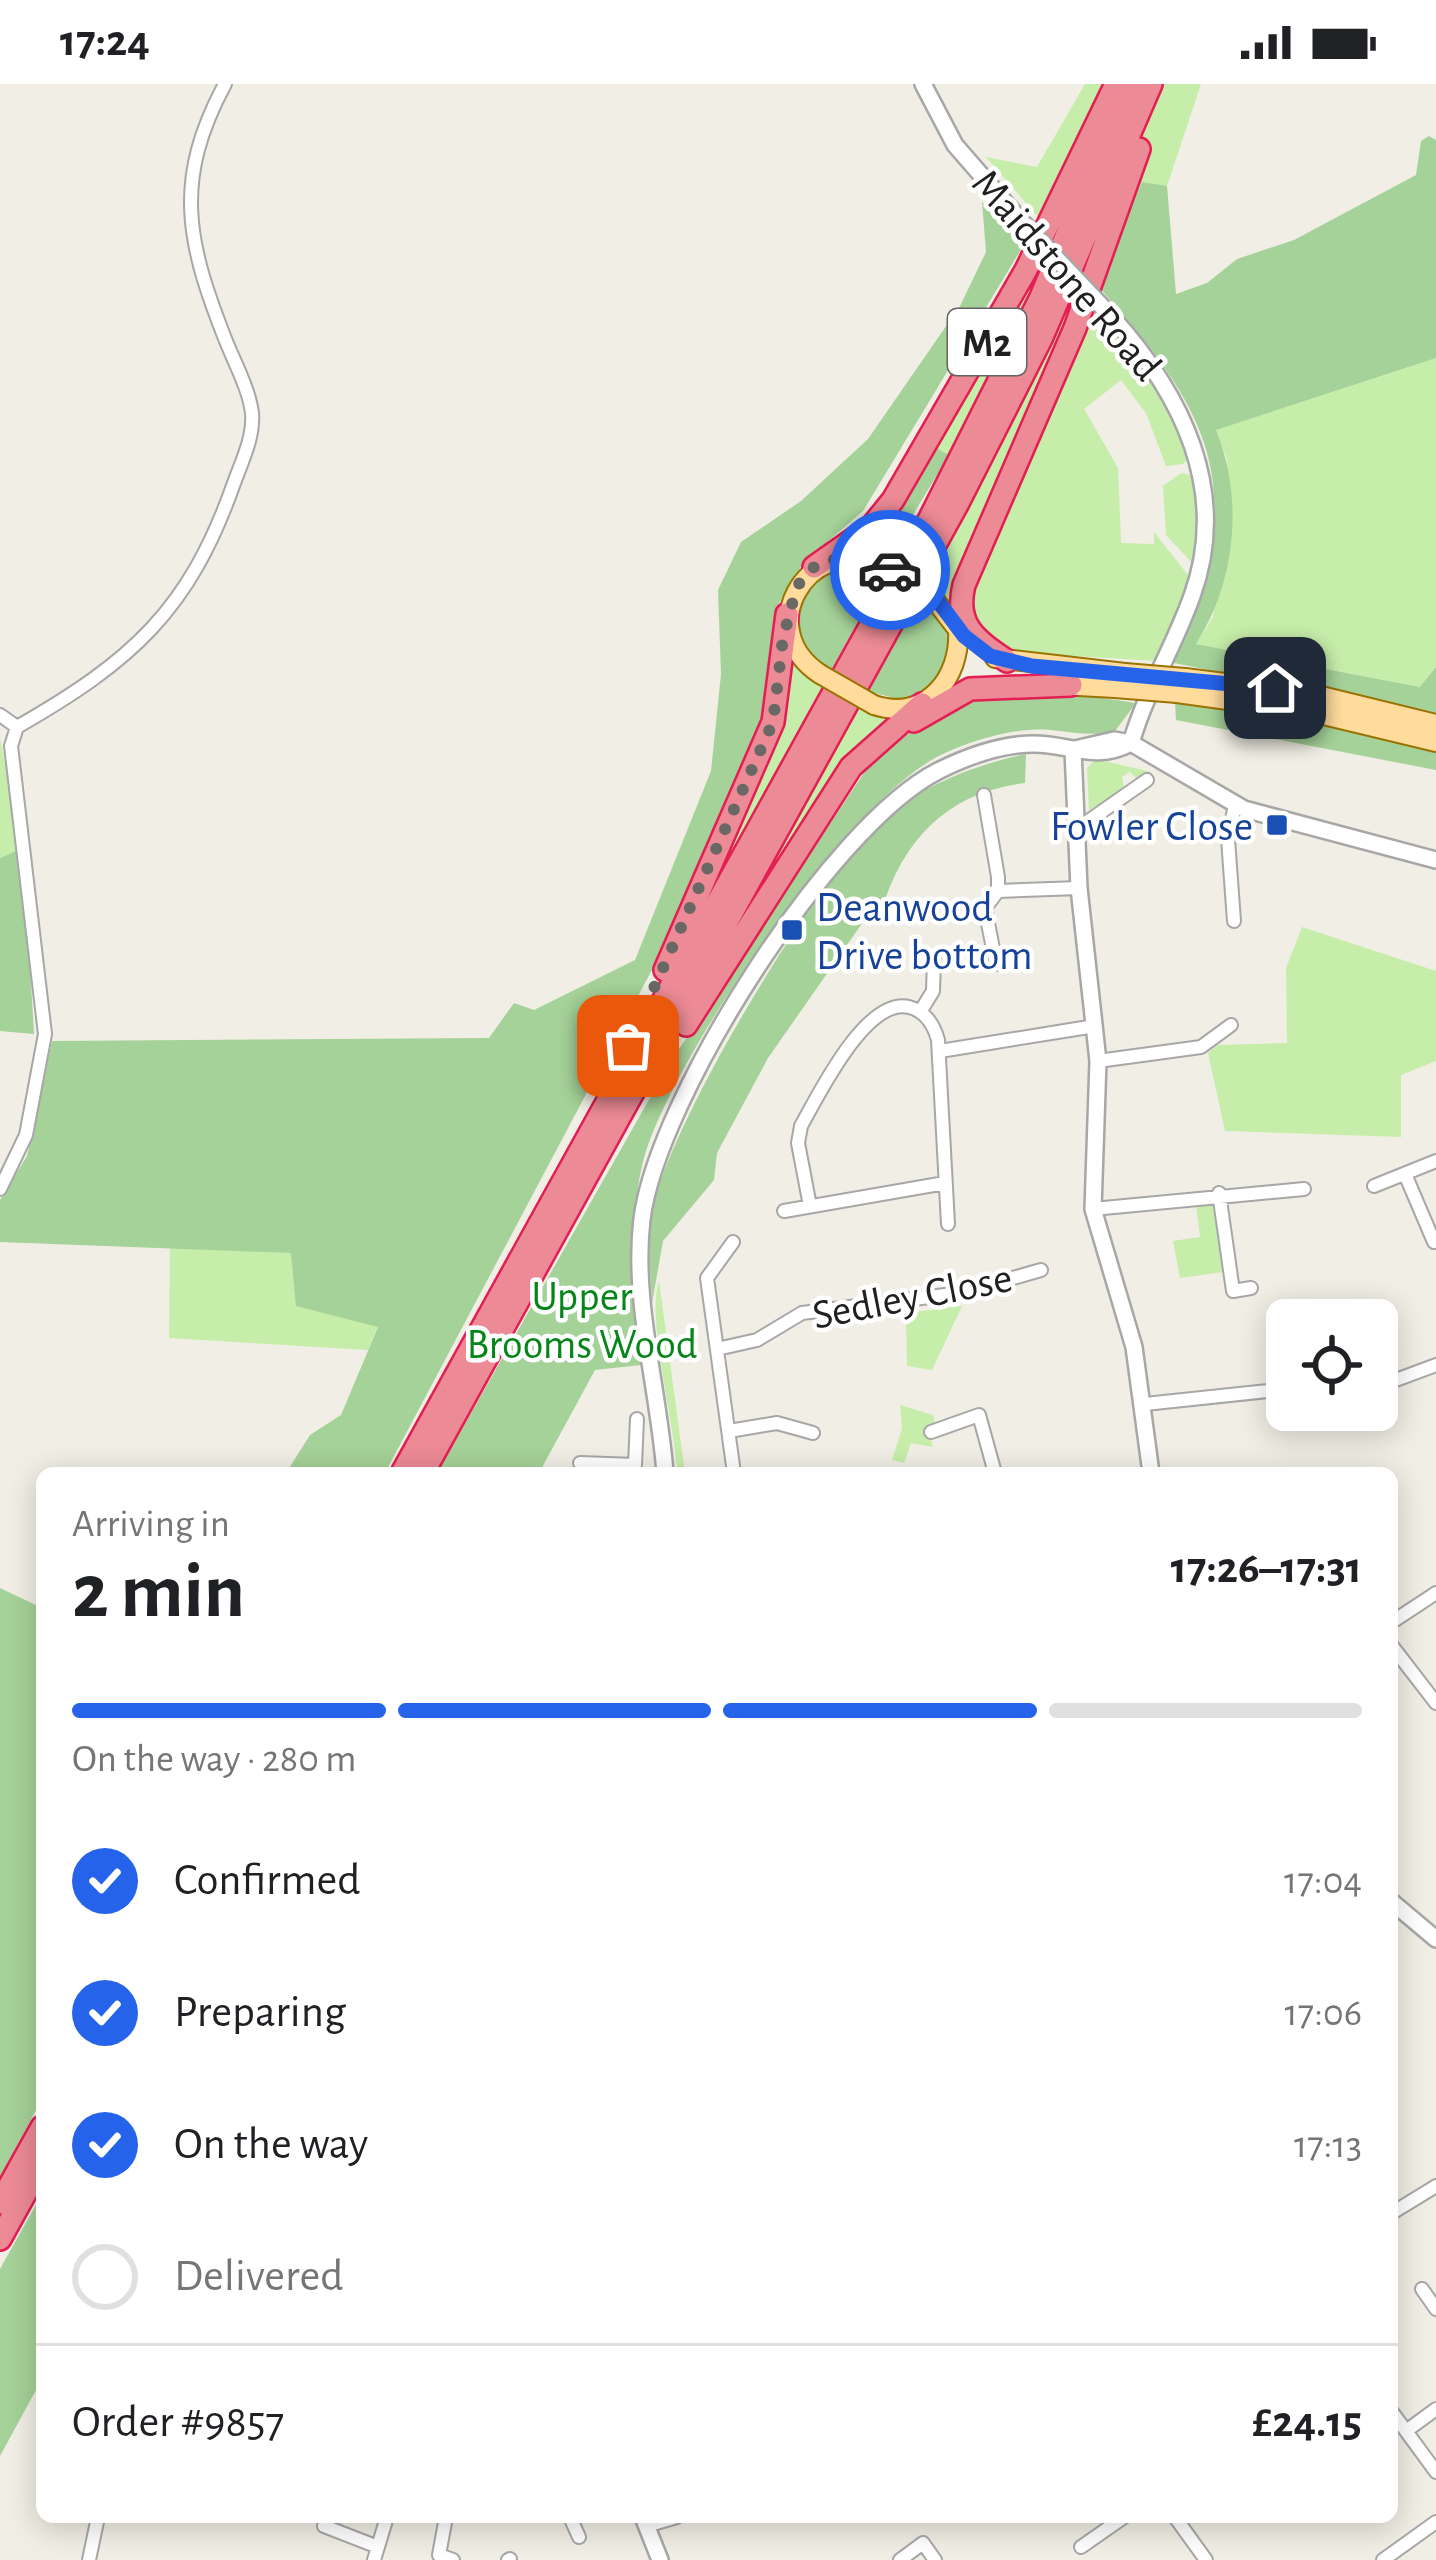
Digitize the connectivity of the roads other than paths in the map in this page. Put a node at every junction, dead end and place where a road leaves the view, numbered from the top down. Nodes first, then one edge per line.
1 (225, 84) edge
2 (923, 84) edge
3 (1152, 84) edge
4 (1118, 86) edge
5 (814, 567) junction
6 (970, 569) junction
7 (788, 614) junction
8 (956, 624) junction
9 (1007, 661) junction
10 (1120, 680) junction
11 (1072, 686) junction
12 (1181, 686) junction
13 (930, 698) junction
14 (0, 715) edge
15 (1436, 724) edge
16 (17, 727) junction
17 (1436, 742) edge
18 (1131, 743) junction
19 (1072, 750) junction
20 (1137, 781) dead end
21 (983, 795) dead end
22 (827, 803) junction
23 (1235, 805) junction
24 (1077, 829) junction
25 (1436, 860) edge
26 (1079, 888) junction
27 (998, 891) junction
28 (1234, 922) dead end
29 (934, 959) dead end
30 (996, 964) dead end
31 (920, 1012) junction
32 (1231, 1025) dead end
33 (1095, 1026) junction
34 (940, 1051) junction
35 (1098, 1061) junction
36 (622, 1076) junction
37 (616, 1123) junction
38 (1436, 1161) edge
39 (1405, 1174) junction
40 (945, 1183) junction
41 (1374, 1186) dead end
42 (0, 1189) edge
43 (1304, 1189) dead end
44 (1219, 1193) junction
45 (811, 1206) junction
46 (1093, 1209) junction
47 (784, 1211) dead end
48 (948, 1224) dead end
49 (733, 1242) dead end
50 (1434, 1242) edge
51 (1042, 1270) dead end
52 (1251, 1288) dead end
53 (717, 1349) junction
54 (1436, 1365) edge
55 (1398, 1379) edge
56 (1266, 1391) edge
57 (1145, 1403) junction
58 (637, 1419) dead end
59 (729, 1431) junction
60 (813, 1432) dead end
61 (931, 1432) dead end
62 (580, 1463) dead end
63 (405, 1467) edge
64 (426, 1467) edge
65 (600, 1467) edge
66 (622, 1467) edge
67 (663, 1467) edge
68 (733, 1467) edge
69 (993, 1467) edge
70 (1150, 1467) edge
71 (1436, 1593) edge
72 (1398, 1618) edge
73 (1398, 1654) edge
74 (1436, 1703) edge
75 (1398, 1907) edge
76 (1436, 1939) edge
77 (36, 2138) edge
78 (36, 2174) edge
79 (1436, 2186) edge
80 (0, 2203) edge
81 (1398, 2208) edge
82 (0, 2240) edge
83 (1422, 2289) dead end
84 (1436, 2309) edge
85 (1436, 2409) edge
86 (1398, 2420) edge
87 (1406, 2431) junction
88 (1436, 2472) edge
89 (1436, 2522) edge
90 (97, 2523) edge
91 (385, 2523) edge
92 (445, 2523) edge
93 (572, 2523) edge
94 (646, 2523) edge
95 (1115, 2523) edge
96 (1179, 2523) edge
97 (324, 2526) edge
98 (579, 2537) dead end
99 (1081, 2547) dead end
100 (376, 2553) edge
101 (89, 2560) edge
102 (453, 2560) edge
103 (660, 2560) edge
104 (900, 2560) edge
105 (935, 2560) edge
106 (1206, 2560) edge
107 (1383, 2560) edge

1 - 16 street
2 - 18 street, Maidstone Road, bridge
3 - 6 highway, M2
3 - 37 highway, M2
4 - 5 highway, M2
4 - 36 highway, M2
5 - 7 main road
5 - 8 main road, bridge
6 - 8 highway, M2
6 - 9 highway, M2
7 - 13 main road, bridge
7 - 36 highway, M2
8 - 9 main road
8 - 13 main road
9 - 10 main road
10 - 11 main road
10 - 12 main road, bridge
11 - 13 main road
11 - 22 highway, M2
12 - 15 main road
12 - 17 main road
13 - 22 highway, M2
14 - 16 street
16 - 42 street
18 - 19 street
18 - 23 street
19 - 24 street
19 - 67 street
20 - 24 street
21 - 27 street
22 - 37 highway, M2
23 - 25 street
23 - 28 street
24 - 26 street
26 - 27 street
26 - 33 street
27 - 30 street
29 - 31 street
31 - 34 street
31 - 45 street
32 - 35 street
33 - 34 street
33 - 35 street
34 - 40 street
35 - 46 street
36 - 63 highway, M2
37 - 64 highway, M2
38 - 39 street
39 - 41 street
39 - 50 street
40 - 45 street
40 - 48 street
43 - 44 street
44 - 46 street
44 - 52 street
45 - 47 street
46 - 57 street
49 - 53 street
51 - 53 street, Sedley Close
53 - 59 street
54 - 55 street
56 - 57 street
57 - 70 street
58 - 66 street
59 - 60 street
59 - 68 street
61 - 69 street
62 - 65 street
71 - 72 street
73 - 74 street
75 - 76 street
77 - 80 highway
78 - 82 highway
79 - 81 street
83 - 84 street
85 - 87 street
86 - 87 street
87 - 88 street
89 - 107 street
90 - 101 street
91 - 100 street
92 - 102 street
93 - 98 street
94 - 103 street
95 - 99 street
96 - 106 street
97 - 100 street
104 - 105 street

